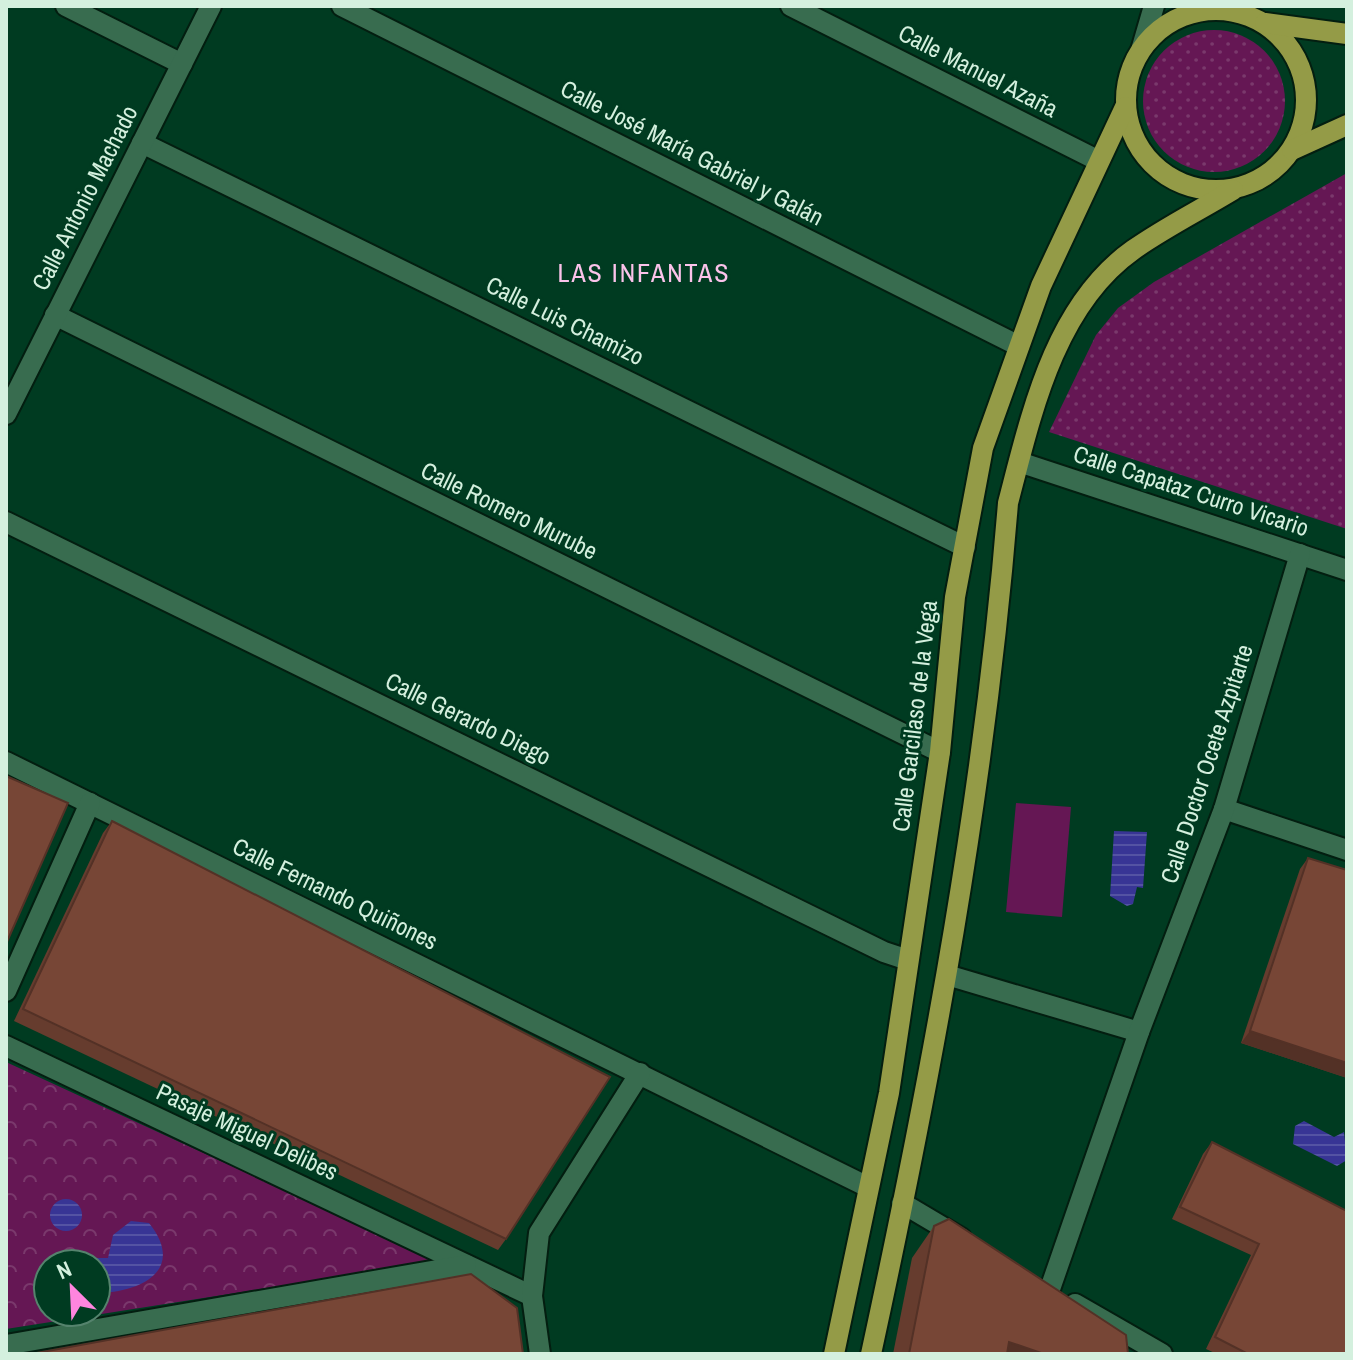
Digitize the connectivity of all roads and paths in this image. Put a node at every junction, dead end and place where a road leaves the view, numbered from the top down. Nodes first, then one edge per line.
1 (66, 6) edge
2 (211, 6) edge
3 (342, 6) edge
4 (791, 6) edge
5 (1154, 6) edge
6 (1236, 9) edge
7 (1265, 23) junction
8 (1347, 34) edge
9 (1142, 47) junction
10 (182, 64) junction
11 (1125, 107) junction
12 (1347, 125) edge
13 (142, 143) junction
14 (1292, 150) junction
15 (1099, 161) junction
16 (1233, 190) junction
17 (55, 315) junction
18 (1019, 346) junction
19 (6, 414) edge
20 (1019, 462) junction
21 (6, 522) edge
22 (965, 547) junction
23 (1300, 554) junction
24 (1347, 570) edge
25 (940, 752) junction
26 (6, 762) edge
27 (90, 803) junction
28 (1224, 809) junction
29 (1347, 850) edge
30 (908, 960) junction
31 (947, 975) junction
32 (6, 991) edge
33 (1139, 1032) junction
34 (6, 1046) edge
35 (640, 1073) junction
36 (868, 1187) junction
37 (902, 1203) junction
38 (983, 1250) edge
39 (466, 1265) junction
40 (532, 1296) junction
41 (6, 1345) edge
42 (540, 1354) edge
43 (834, 1354) edge
44 (871, 1354) edge
45 (1162, 1354) edge

1 - 10 street
2 - 10 street, Calle Antonio Machado
3 - 18 street, Calle José María Gabriel y Galán
4 - 15 street, Calle Manuel Azaña
5 - 9 street
6 - 7 main road
6 - 9 main road
7 - 8 main road
7 - 14 main road
9 - 11 main road
10 - 13 street, Calle Antonio Machado
11 - 15 main road, Calle Garcilaso de la Vega
11 - 16 main road
12 - 14 main road
13 - 17 street, Calle Antonio Machado
13 - 22 street, Calle Luis Chamizo
14 - 16 main road
15 - 18 main road, Calle Garcilaso de la Vega
16 - 20 main road
17 - 19 street, Calle Antonio Machado
17 - 25 street, Calle Romero Murube
18 - 22 main road, Calle Garcilaso de la Vega
20 - 23 street, Calle Capataz Curro Vicario
20 - 31 main road
21 - 30 street, Calle Gerardo Diego
22 - 25 main road, Calle Garcilaso de la Vega
23 - 24 street, Calle Capataz Curro Vicario
23 - 28 street, Calle Doctor Ocete Azpitarte
25 - 30 main road, Calle Garcilaso de la Vega
26 - 27 street, Calle Fernando Quiñones
27 - 32 street
27 - 35 street, Calle Fernando Quiñones
28 - 29 street
28 - 33 street, Calle Doctor Ocete Azpitarte
30 - 36 main road, Calle Garcilaso de la Vega
31 - 33 street
31 - 37 main road
33 - 45 street, Calle Doctor Ocete Azpitarte
34 - 39 street, Pasaje Miguel Delibes
35 - 36 street, Calle Fernando Quiñones
35 - 40 street
36 - 43 main road, Calle Garcilaso de la Vega
37 - 38 street
37 - 44 main road
39 - 40 street, Pasaje Miguel Delibes
39 - 41 street
40 - 42 street

